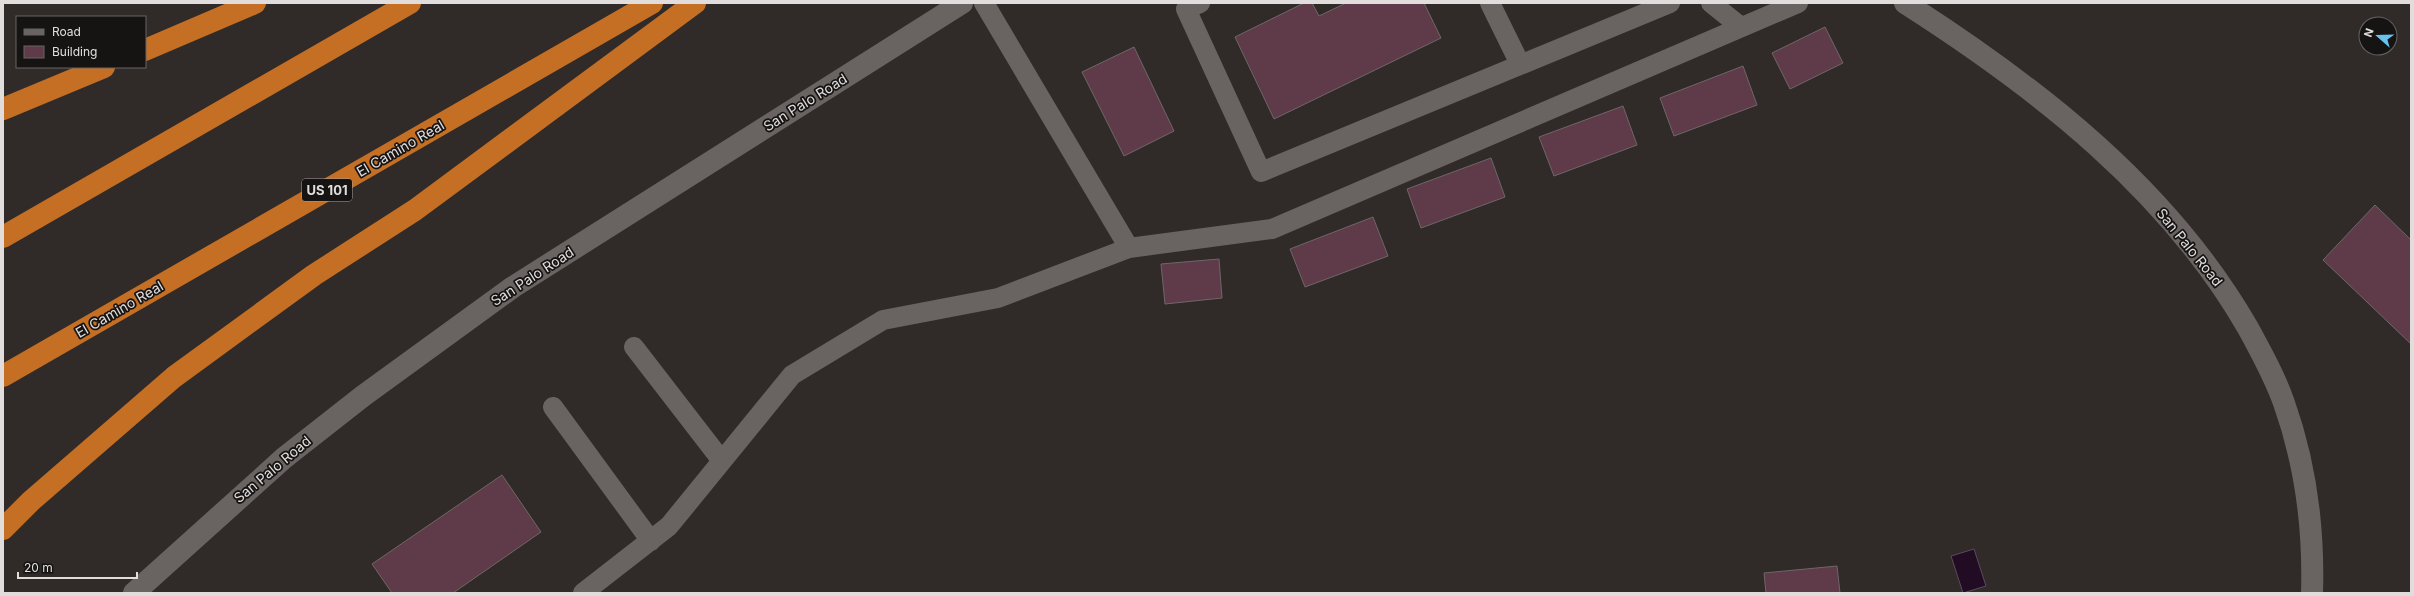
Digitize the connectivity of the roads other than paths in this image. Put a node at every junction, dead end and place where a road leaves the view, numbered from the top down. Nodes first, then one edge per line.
1 (255, 3) edge
2 (410, 3) edge
3 (652, 3) edge
4 (695, 3) edge
5 (962, 3) edge
6 (984, 3) edge
7 (1200, 3) edge
8 (1490, 3) edge
9 (1670, 3) edge
10 (1711, 3) edge
11 (1798, 3) edge
12 (1905, 3) edge
13 (1741, 27) junction
14 (146, 50) edge
15 (1520, 64) junction
16 (102, 68) edge
17 (3, 110) edge
18 (3, 237) edge
19 (1129, 248) junction
20 (634, 347) dead end
21 (3, 376) edge
22 (553, 407) dead end
23 (722, 461) junction
24 (3, 529) edge
25 (651, 540) junction
26 (134, 593) edge
27 (583, 593) edge
28 (2312, 593) edge

1 - 14 highway
2 - 18 highway
3 - 21 highway, El Camino Real / US 101
4 - 24 highway
5 - 26 street, San Palo Road
6 - 19 lane
7 - 15 lane
8 - 15 lane
9 - 15 lane
10 - 13 lane
11 - 13 lane
12 - 28 street, San Palo Road
13 - 19 lane
16 - 17 highway
19 - 23 lane
20 - 23 lane
22 - 25 lane
23 - 25 lane
25 - 27 lane

